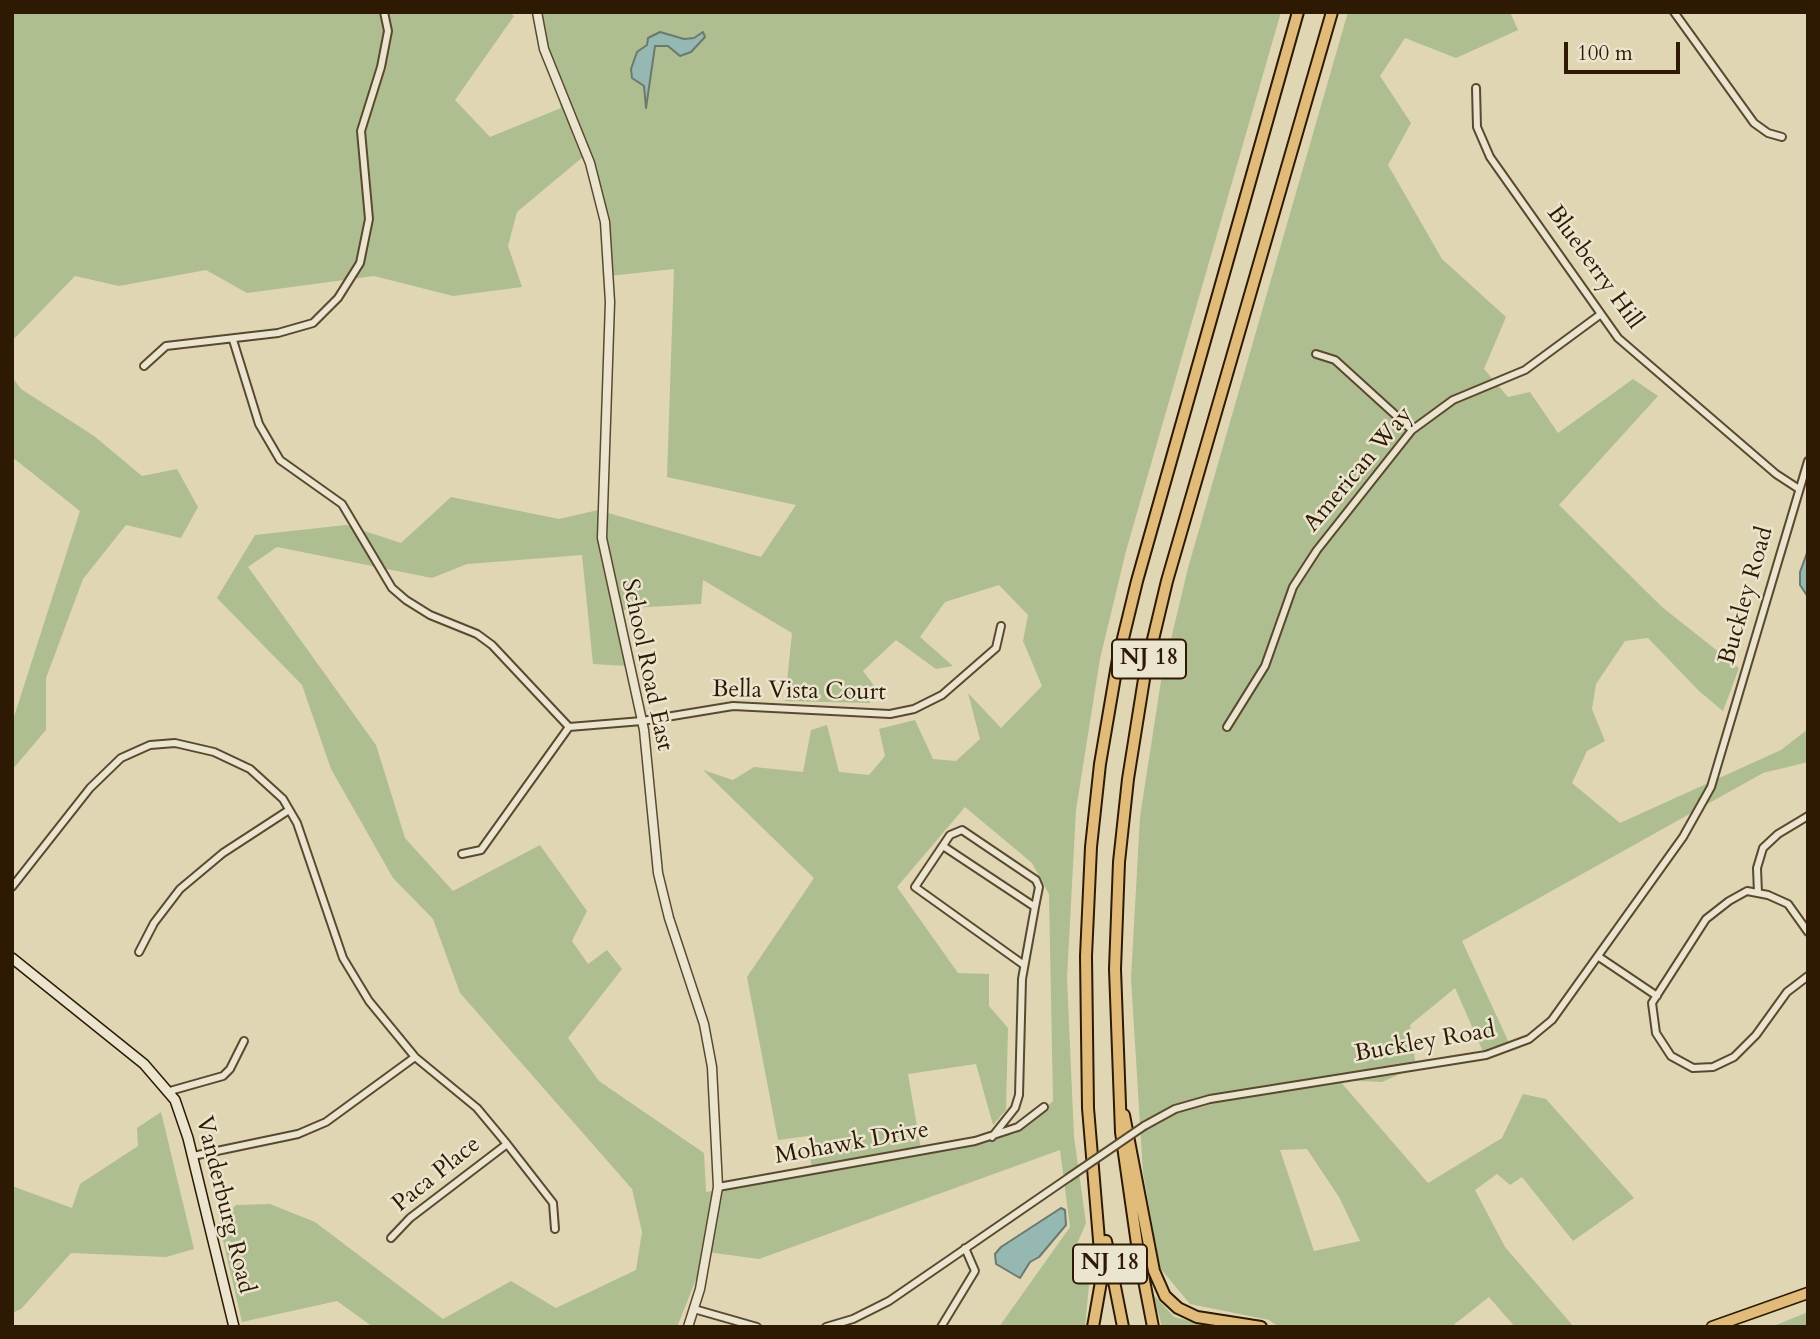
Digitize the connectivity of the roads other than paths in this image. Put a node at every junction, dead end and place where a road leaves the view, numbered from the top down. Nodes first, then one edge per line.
1 (384, 12) edge
2 (537, 12) edge
3 (1298, 12) edge
4 (1332, 12) edge
5 (1674, 12) edge
6 (1476, 88) dead end
7 (1782, 137) dead end
8 (1601, 314) junction
9 (233, 340) junction
10 (1317, 354) dead end
11 (144, 366) dead end
12 (1412, 430) junction
13 (1808, 461) edge
14 (1799, 489) junction
15 (1001, 626) dead end
16 (642, 721) junction
17 (569, 727) junction
18 (1227, 727) dead end
19 (289, 810) junction
20 (1808, 817) edge
21 (943, 846) junction
22 (461, 854) dead end
23 (12, 887) edge
24 (1758, 893) junction
25 (1035, 907) junction
26 (1808, 932) edge
27 (139, 952) dead end
28 (1599, 957) junction
29 (12, 958) edge
30 (1024, 965) junction
31 (1808, 976) edge
32 (1657, 996) junction
33 (244, 1041) dead end
34 (415, 1057) junction
35 (170, 1091) junction
36 (1044, 1107) dead end
37 (1122, 1110) junction
38 (992, 1137) junction
39 (507, 1144) junction
40 (193, 1156) junction
41 (719, 1187) junction
42 (1098, 1200) junction
43 (555, 1229) dead end
44 (391, 1238) dead end
45 (965, 1248) junction
46 (1808, 1293) edge
47 (694, 1309) junction
48 (1760, 1310) junction
49 (234, 1327) edge
50 (688, 1327) edge
51 (757, 1327) edge
52 (826, 1327) edge
53 (942, 1327) edge
54 (1093, 1327) edge
55 (1123, 1327) edge
56 (1153, 1327) edge
57 (1261, 1327) edge
58 (1712, 1327) edge
59 (1722, 1327) edge

1 - 9 street
2 - 16 street, School Road East
3 - 42 highway, NJ 18
4 - 37 highway, NJ 18
5 - 7 street
6 - 8 street, Blueberry Hill
8 - 12 street, American Way
8 - 14 street, Blueberry Hill
9 - 11 street
9 - 17 street
10 - 12 street
12 - 18 street, American Way
13 - 14 street, Buckley Road
14 - 28 street, Buckley Road
15 - 16 street, Bella Vista Court
16 - 17 street, Bella Vista Court
16 - 41 street, School Road East
17 - 22 street
19 - 23 street
19 - 27 street
19 - 34 street
20 - 24 street
21 - 25 street
21 - 25 street
21 - 30 street
24 - 26 street
24 - 32 street
25 - 30 street
28 - 32 street
28 - 45 street, Buckley Road, bridge
29 - 35 main road, Vanderburg Road
30 - 38 street
31 - 32 street
33 - 35 street
34 - 39 street
34 - 40 street
35 - 40 main road, Vanderburg Road
36 - 38 street, Mohawk Drive
37 - 56 highway, NJ 18
37 - 57 highway
38 - 41 street, Mohawk Drive
39 - 43 street
39 - 44 street, Paca Place
40 - 49 main road, Vanderburg Road
41 - 47 street, School Road East
42 - 54 highway
42 - 55 highway, NJ 18
45 - 52 street, Buckley Road
45 - 53 street
46 - 48 main road
47 - 50 street, School Road East
47 - 51 street
48 - 58 main road
48 - 59 main road

